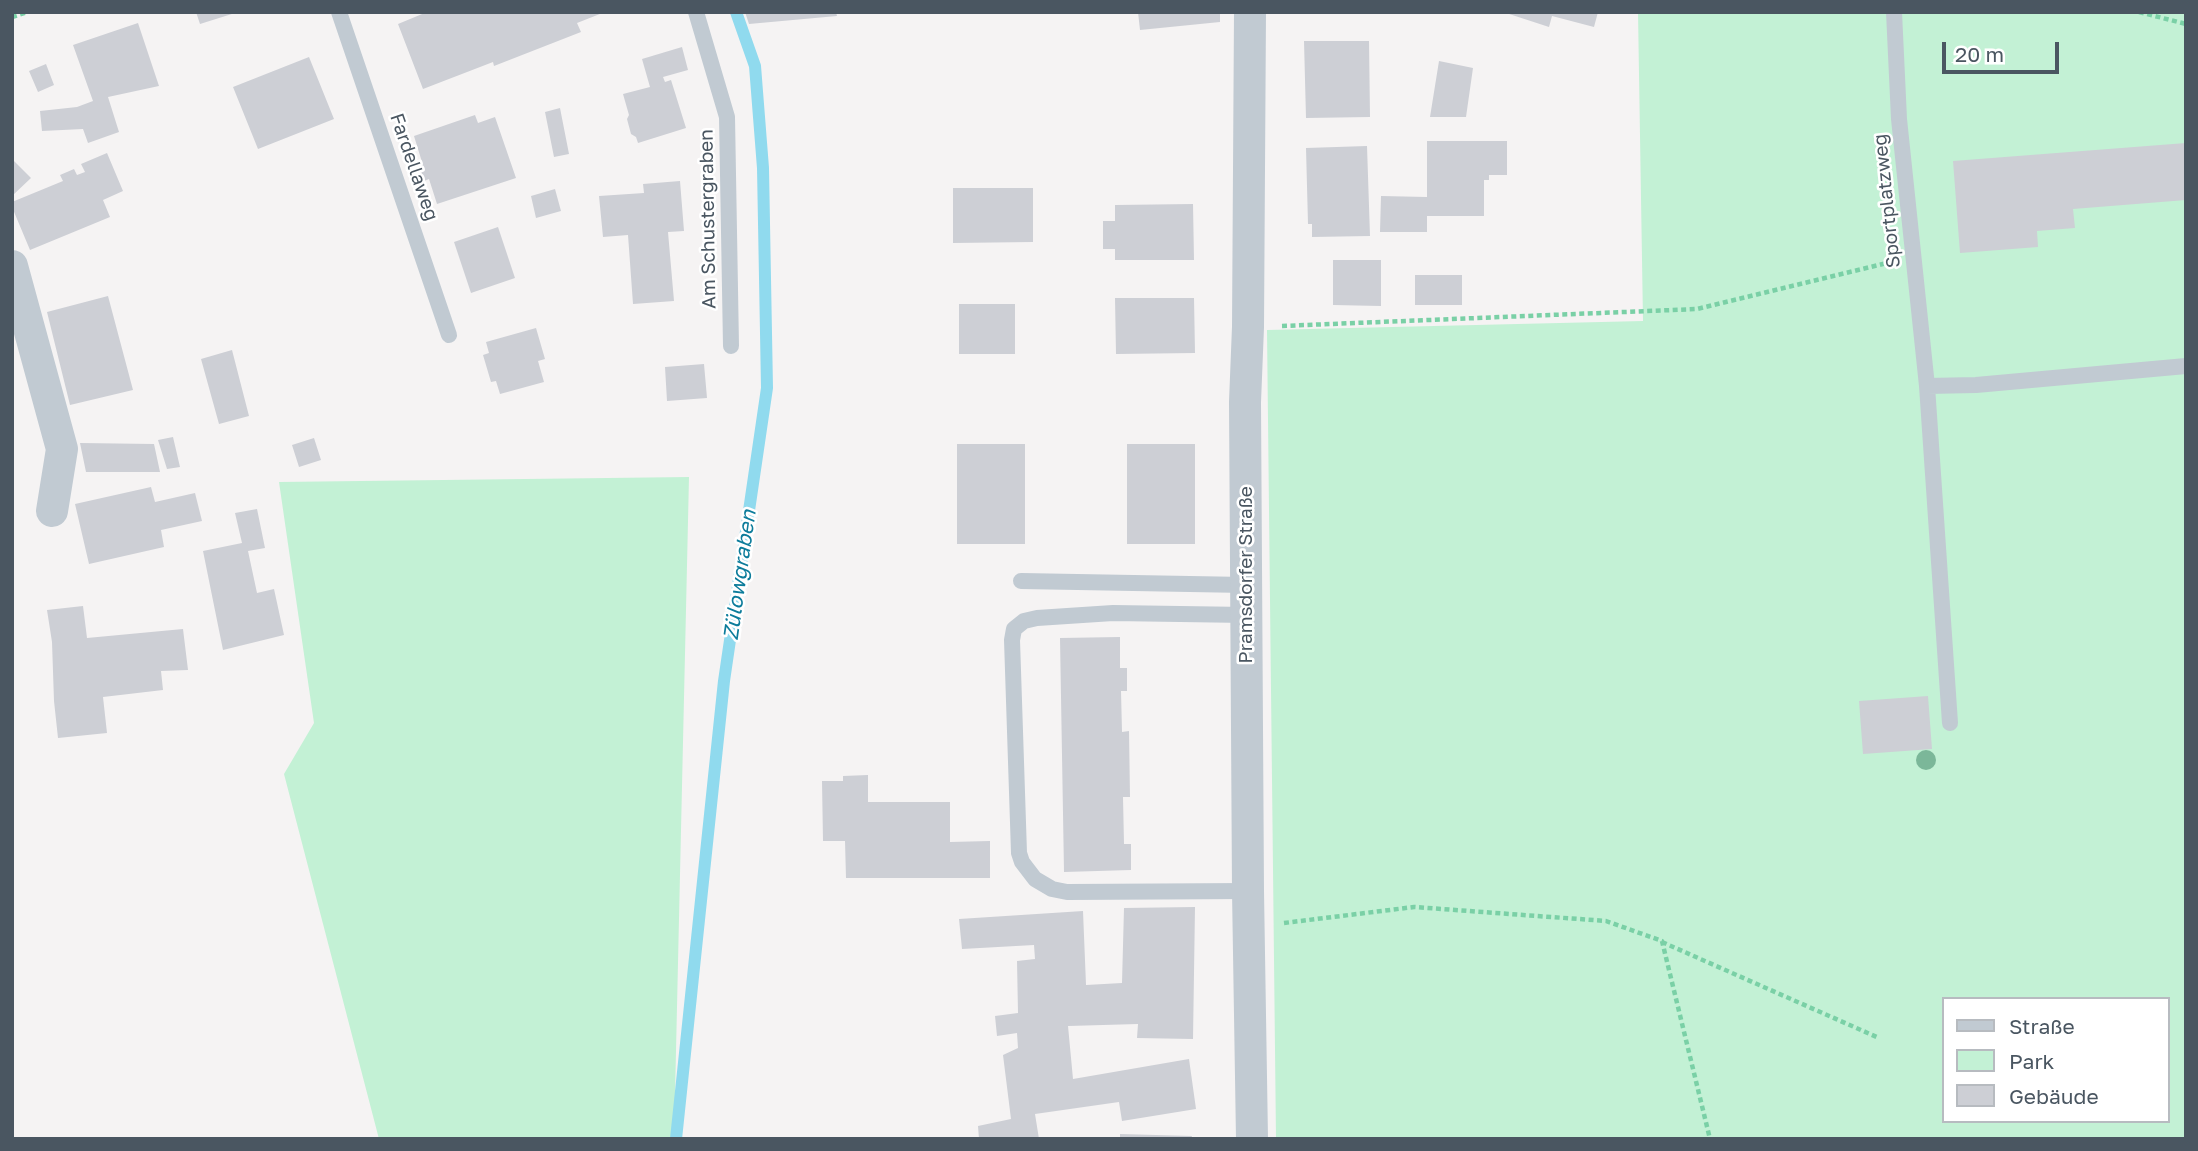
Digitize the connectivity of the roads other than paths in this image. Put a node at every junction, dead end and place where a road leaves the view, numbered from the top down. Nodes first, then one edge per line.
1 (339, 12) edge
2 (696, 12) edge
3 (1250, 12) edge
4 (1894, 12) edge
5 (12, 266) edge
6 (449, 335) dead end
7 (731, 346) dead end
8 (2186, 366) edge
9 (1927, 386) junction
10 (52, 511) dead end
11 (1021, 581) dead end
12 (1247, 600) junction
13 (1950, 723) dead end
14 (1248, 891) junction
15 (1252, 1139) edge

1 - 6 lane, Fardellaweg
2 - 7 lane, Am Schustergraben
3 - 12 street, Pramsdorfer Straße
4 - 9 lane, Sportplatzweg
5 - 10 street
8 - 9 lane
9 - 13 lane, Sportplatzweg
11 - 12 lane
12 - 14 street, Pramsdorfer Straße
12 - 14 lane
14 - 15 street, Pramsdorfer Straße

